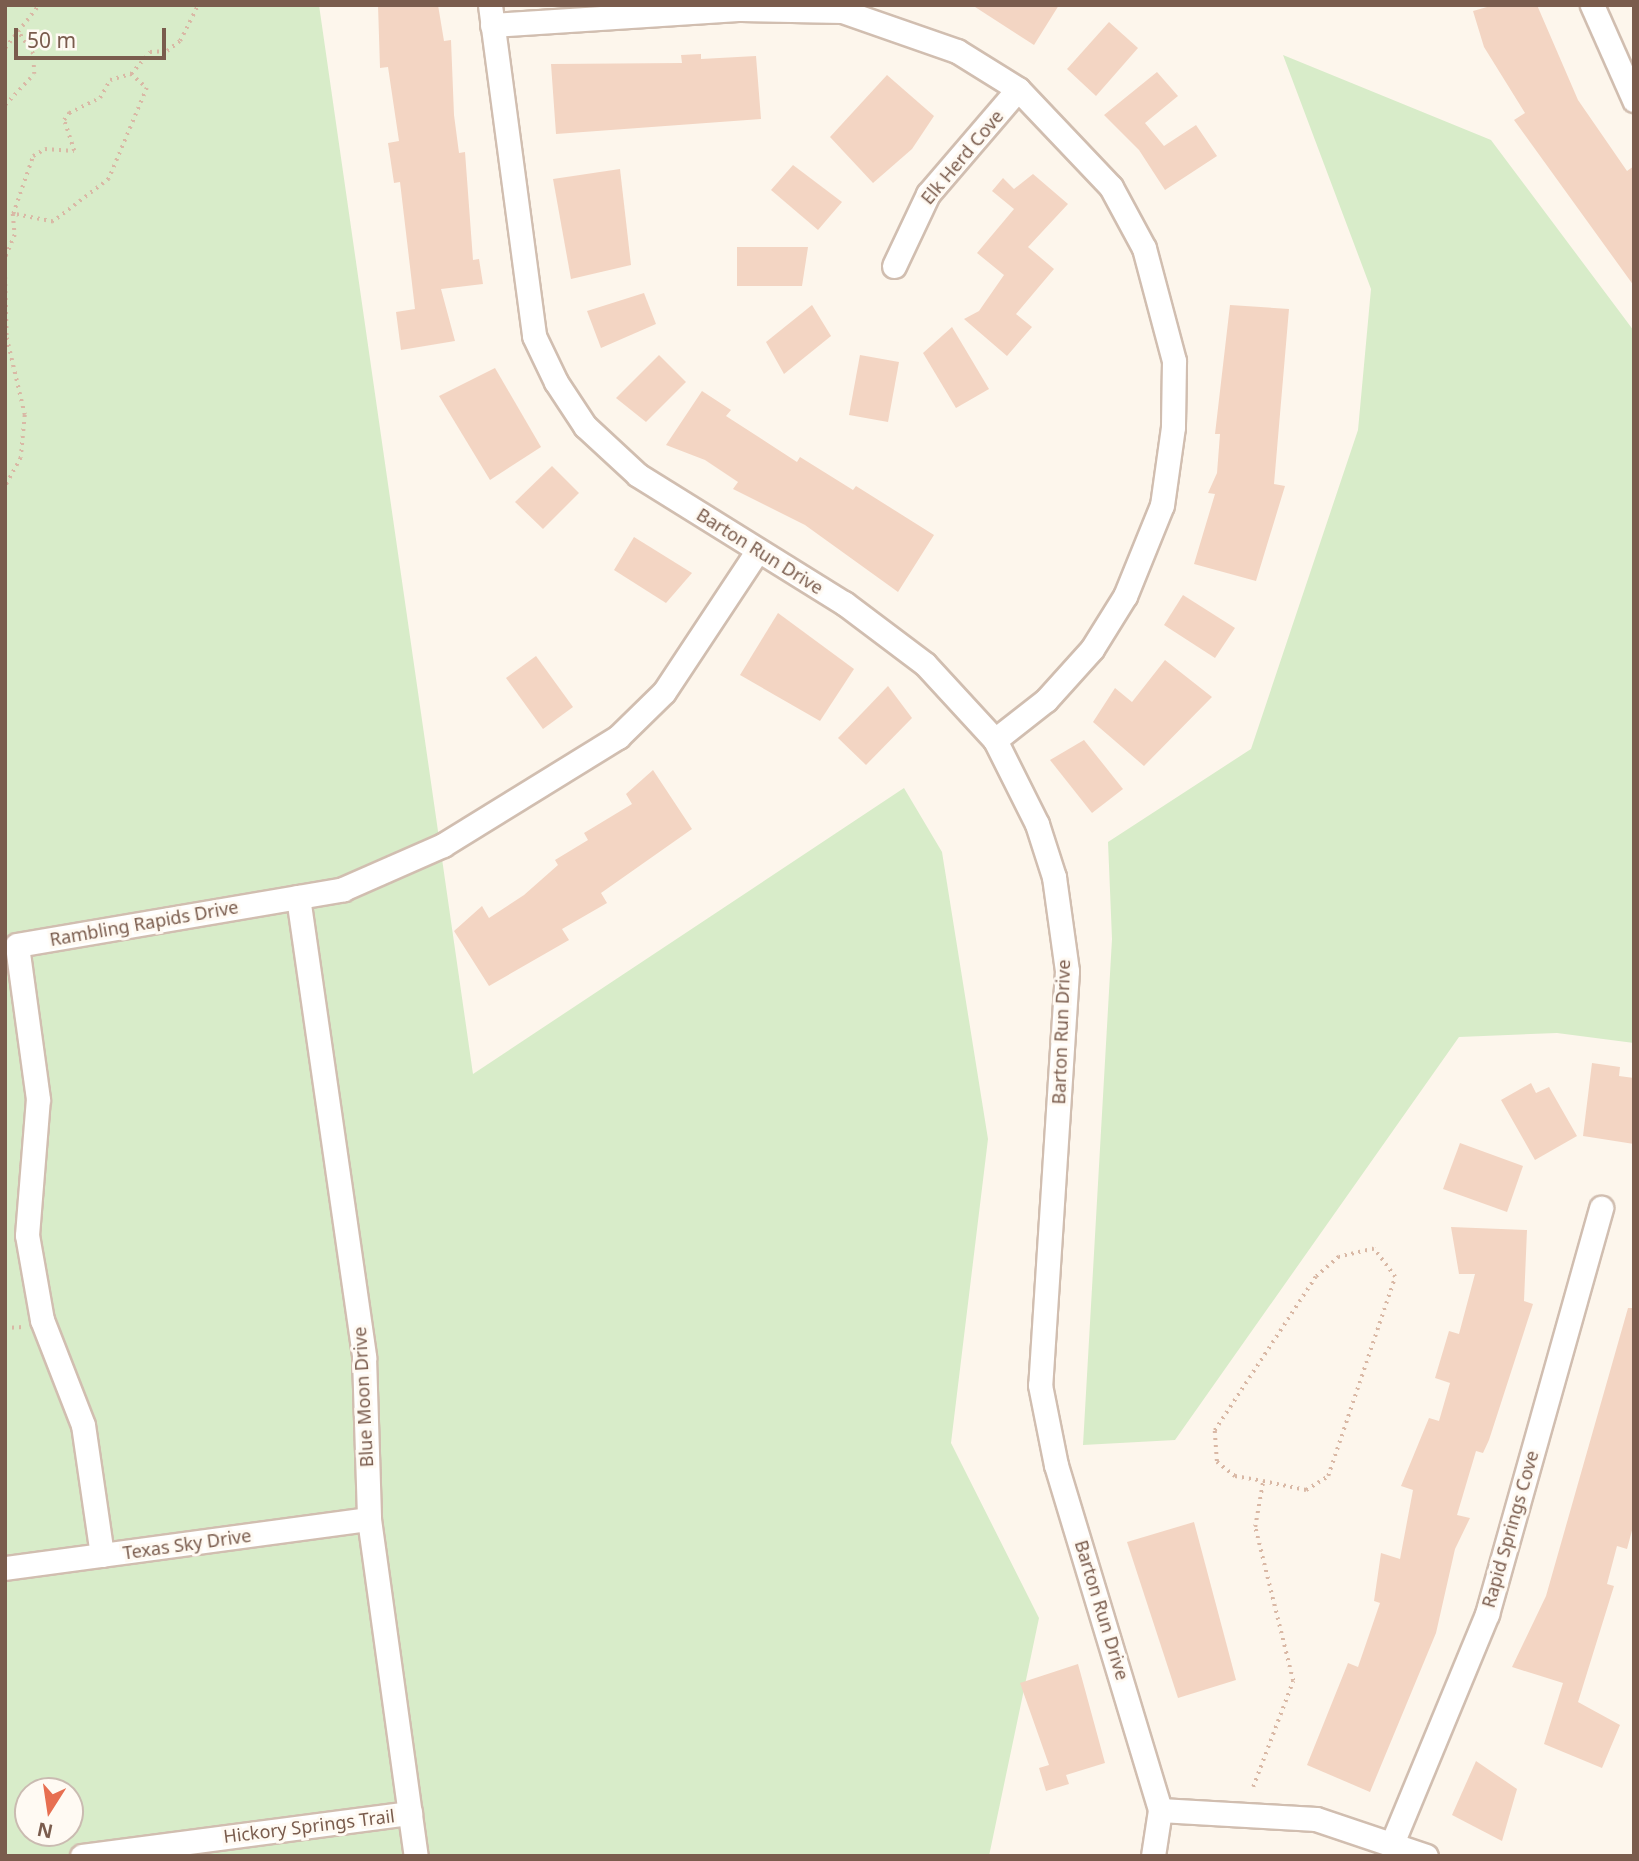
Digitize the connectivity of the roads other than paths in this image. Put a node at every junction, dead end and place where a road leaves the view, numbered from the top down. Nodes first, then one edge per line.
1 (1592, 5) edge
2 (491, 15) edge
3 (1018, 89) junction
4 (1634, 100) edge
5 (894, 266) dead end
6 (758, 550) junction
7 (995, 740) junction
8 (298, 897) junction
9 (1601, 1208) dead end
10 (369, 1519) junction
11 (102, 1555) junction
12 (5, 1568) edge
13 (1160, 1810) junction
14 (410, 1813) junction
15 (1393, 1841) junction
16 (82, 1856) edge
17 (416, 1856) edge
18 (1153, 1856) edge
19 (1426, 1856) edge

1 - 4 street
2 - 3 street
2 - 6 street, Barton Run Drive
3 - 5 street, Elk Herd Cove
3 - 7 street
6 - 7 street, Barton Run Drive
6 - 8 street, Rambling Rapids Drive
7 - 13 street, Barton Run Drive
8 - 10 street, Blue Moon Drive
8 - 11 street, Rambling Rapids Drive
9 - 15 street, Rapid Springs Cove
10 - 11 street, Texas Sky Drive
10 - 14 street, Blue Moon Drive
11 - 12 street, Texas Sky Drive
13 - 15 street
13 - 18 street, Barton Run Drive
14 - 16 street, Hickory Springs Trail
14 - 17 street, Blue Moon Drive
15 - 19 street

